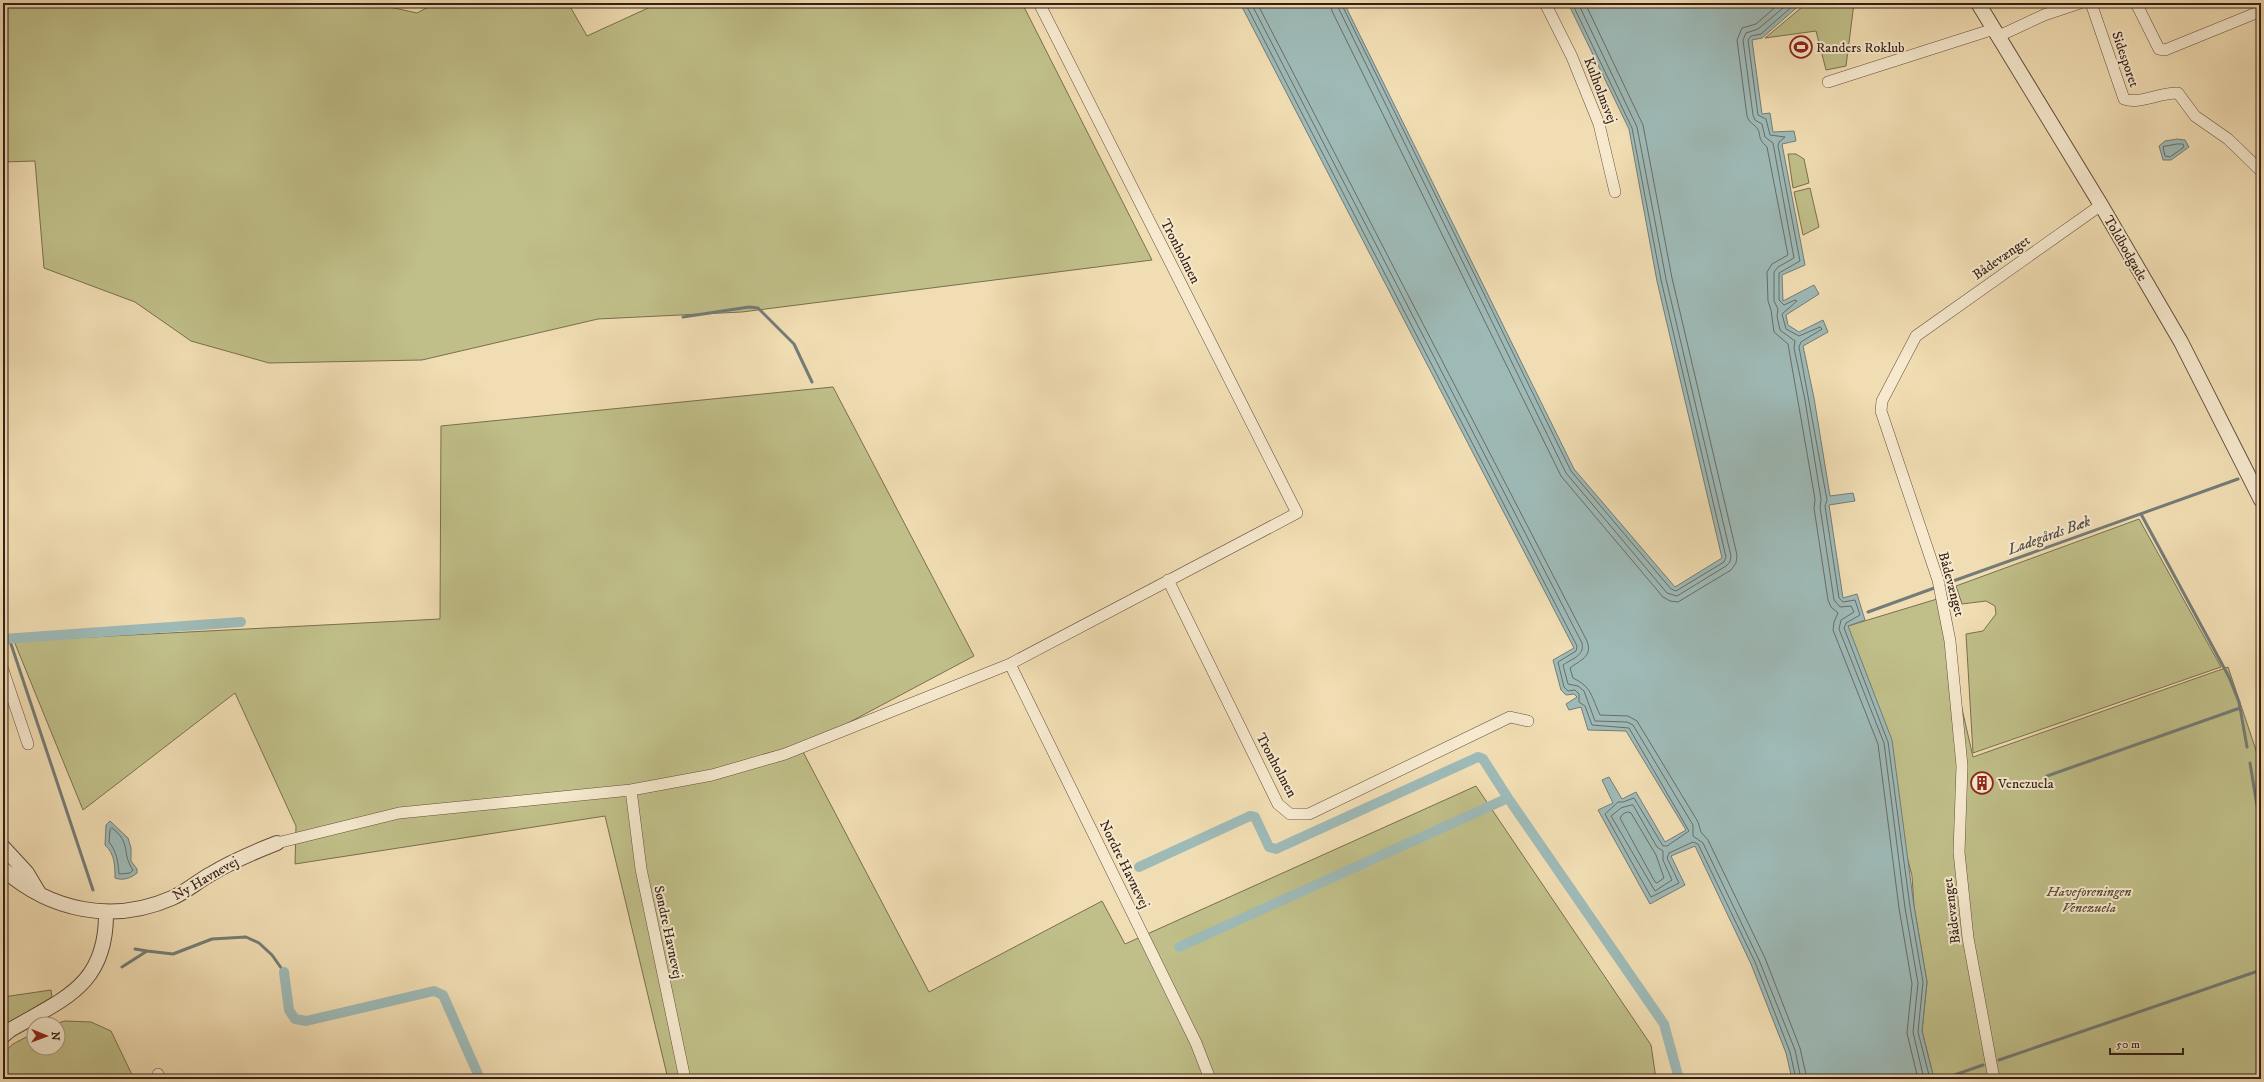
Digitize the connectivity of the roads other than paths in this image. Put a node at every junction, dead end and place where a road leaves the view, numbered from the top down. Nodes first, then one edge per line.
1 (1039, 3) edge
2 (1545, 3) edge
3 (1978, 3) edge
4 (2080, 3) edge
5 (2091, 3) edge
6 (2136, 3) edge
7 (2261, 11) edge
8 (1996, 33) junction
9 (1828, 82) dead end
10 (2261, 171) edge
11 (1615, 192) dead end
12 (2101, 205) junction
13 (2261, 500) edge
14 (1168, 580) junction
15 (1010, 664) junction
16 (3, 670) edge
17 (1528, 721) dead end
18 (28, 744) dead end
19 (631, 790) junction
20 (277, 843) joint
21 (3, 847) edge
22 (3, 869) edge
23 (39, 893) junction
24 (106, 912) junction
25 (3, 1036) edge
26 (685, 1079) edge
27 (1210, 1079) edge
28 (1994, 1079) edge

1 - 14 street, Tronholmen
2 - 11 street, Kulholmsvej
3 - 8 street, Toldbodgade
4 - 8 street
5 - 10 street, Sidesporet
6 - 7 street
8 - 9 street
8 - 12 street, Toldbodgade
12 - 13 street, Toldbodgade
12 - 28 street, Bådevænget
14 - 15 street
14 - 17 street, Tronholmen
15 - 19 street
15 - 27 street, Nordre Havnevej
16 - 18 street
19 - 20 street
19 - 26 street, Søndre Havnevej
20 - 24 street, Ny Havnevej
21 - 23 street
22 - 23 street, Ny Havnevej
23 - 24 street, Ny Havnevej
24 - 25 street

